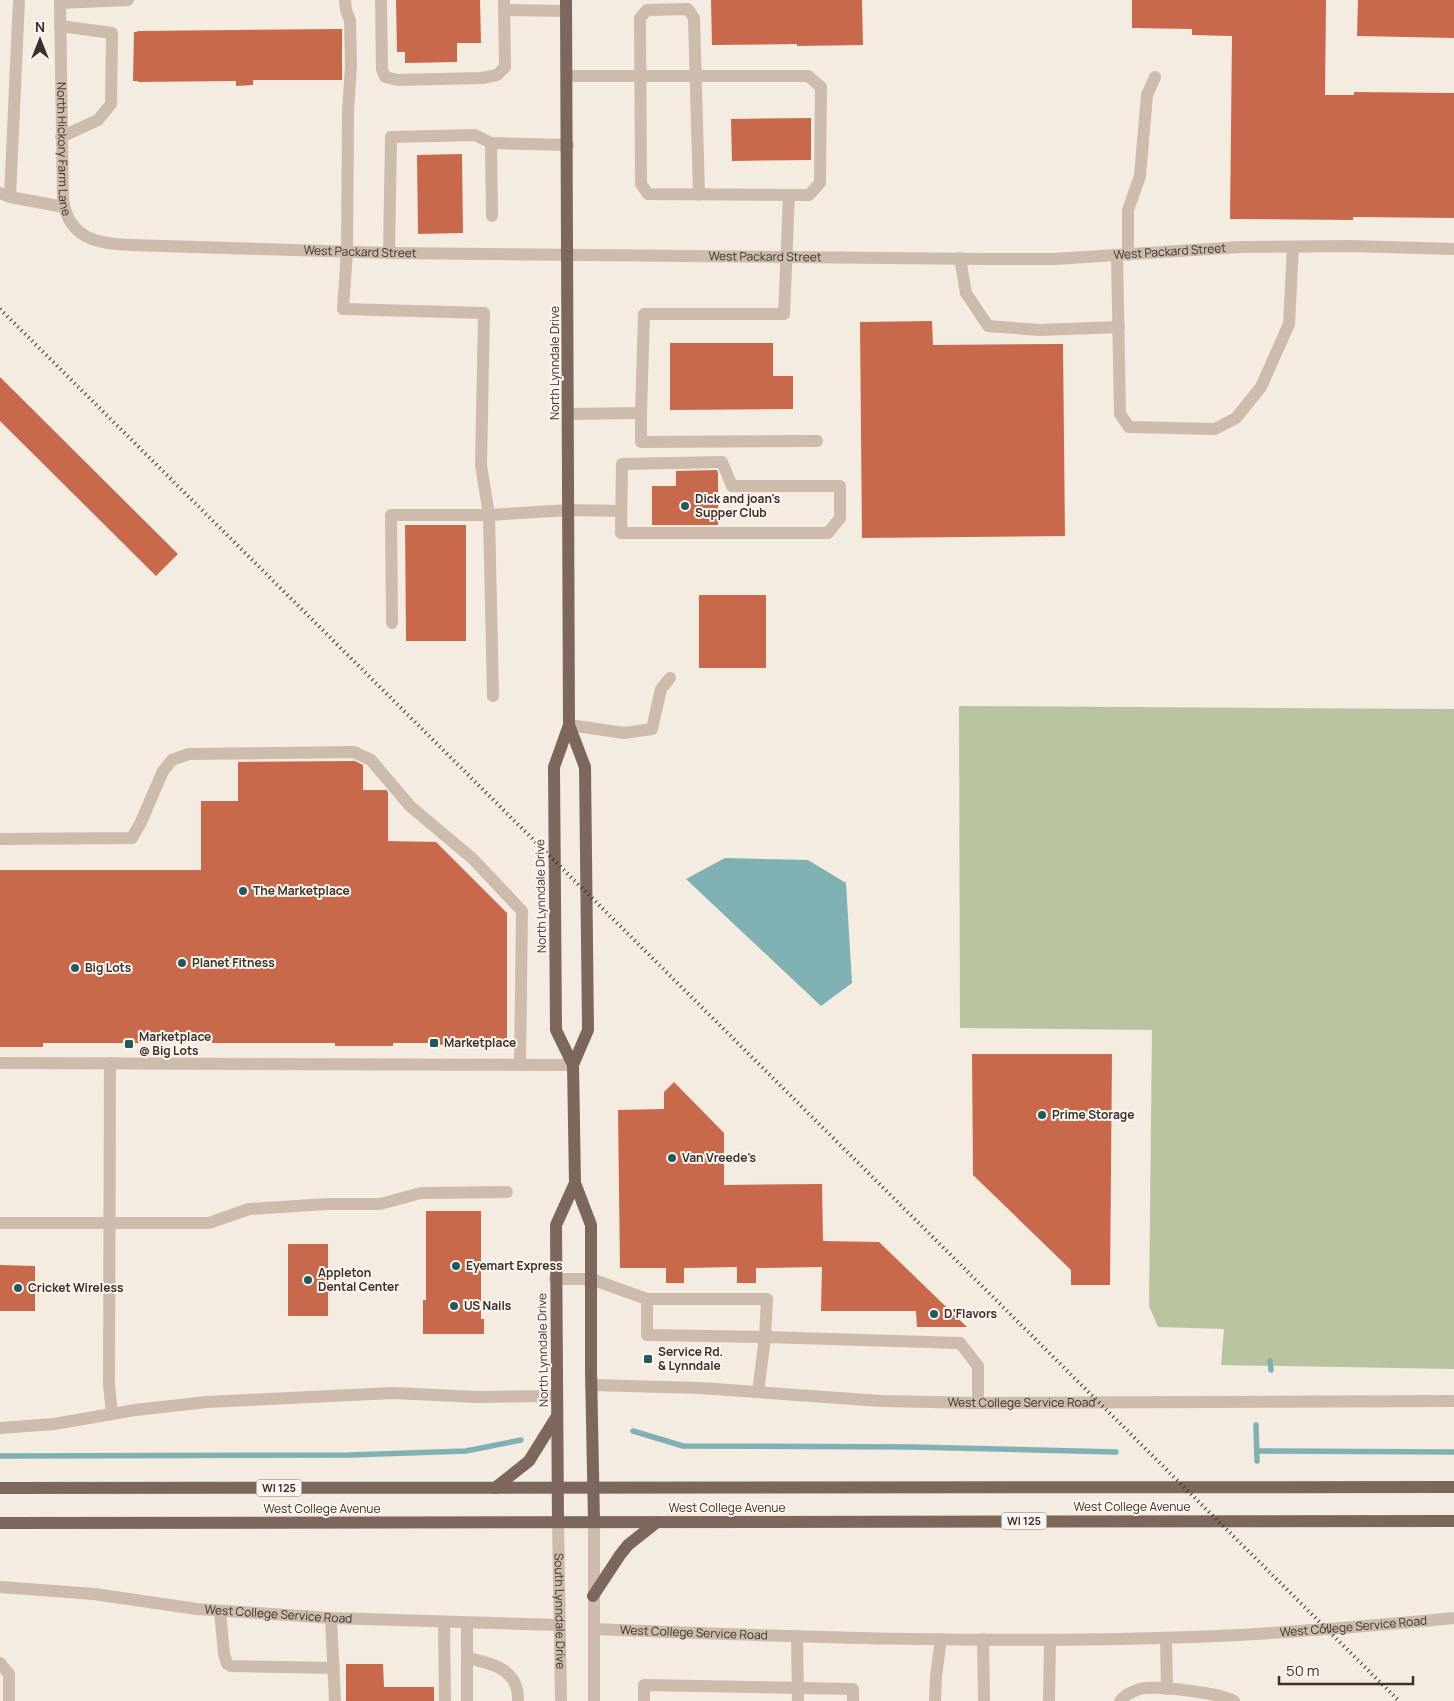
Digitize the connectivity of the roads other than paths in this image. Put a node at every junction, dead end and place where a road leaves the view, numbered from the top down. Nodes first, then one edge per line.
1 (19, 0) edge
2 (128, 0) edge
3 (344, 0) edge
4 (381, 0) edge
5 (60, 1) edge
6 (504, 5) edge
7 (566, 6) edge
8 (60, 26) junction
9 (567, 76) junction
10 (639, 76) junction
11 (696, 76) junction
12 (1156, 77) dead end
13 (61, 137) junction
14 (491, 143) junction
15 (568, 145) junction
16 (5, 195) edge
17 (699, 195) junction
18 (789, 195) junction
19 (64, 207) junction
20 (492, 216) dead end
21 (79, 232) joint
22 (1293, 247) junction
23 (1454, 249) edge
24 (347, 252) junction
25 (389, 253) junction
26 (569, 255) junction
27 (1123, 255) junction
28 (788, 256) junction
29 (960, 258) junction
30 (1119, 327) junction
31 (642, 413) junction
32 (569, 414) junction
33 (817, 441) dead end
34 (569, 510) junction
35 (621, 511) junction
36 (489, 515) junction
37 (392, 623) dead end
38 (670, 678) dead end
39 (493, 696) dead end
40 (570, 725) junction
41 (0, 839) edge
42 (0, 1063) edge
43 (110, 1063) junction
44 (520, 1065) junction
45 (573, 1065) junction
46 (575, 1183) junction
47 (507, 1192) dead end
48 (0, 1223) edge
49 (109, 1224) junction
50 (555, 1279) junction
51 (591, 1279) junction
52 (647, 1299) junction
53 (765, 1337) junction
54 (591, 1385) junction
55 (758, 1392) junction
56 (557, 1396) junction
57 (1454, 1401) edge
58 (978, 1403) junction
59 (112, 1414) junction
60 (557, 1416) junction
61 (0, 1428) edge
62 (1454, 1487) edge
63 (0, 1488) edge
64 (495, 1488) junction
65 (558, 1489) junction
66 (593, 1489) junction
67 (558, 1521) junction
68 (1454, 1521) edge
69 (594, 1522) junction
70 (657, 1522) junction
71 (0, 1523) edge
72 (0, 1587) edge
73 (593, 1596) junction
74 (220, 1611) junction
75 (331, 1618) junction
76 (1454, 1618) edge
77 (444, 1622) junction
78 (467, 1623) junction
79 (559, 1625) junction
80 (594, 1629) junction
81 (798, 1636) junction
82 (1166, 1638) junction
83 (941, 1639) junction
84 (983, 1639) junction
85 (1050, 1640) junction
86 (467, 1658) junction
87 (0, 1663) edge
88 (334, 1668) junction
89 (1167, 1689) junction
90 (798, 1695) edge
91 (9, 1701) edge
92 (335, 1701) edge
93 (445, 1701) edge
94 (467, 1701) edge
95 (518, 1701) edge
96 (561, 1701) edge
97 (594, 1701) edge
98 (644, 1701) edge
99 (853, 1701) edge
100 (935, 1701) edge
101 (984, 1701) edge
102 (1049, 1701) edge
103 (1120, 1701) edge
104 (1234, 1701) edge

1 - 16 street
2 - 5 street
3 - 24 street
4 - 6 street
5 - 8 street, North Hickory Farm Lane
6 - 7 street
7 - 9 main road, North Lynndale Drive
8 - 13 street, North Hickory Farm Lane
8 - 13 street
9 - 10 street
9 - 15 main road, North Lynndale Drive
10 - 11 street
10 - 11 street
10 - 17 street
11 - 17 street
11 - 18 street
12 - 27 street
13 - 19 street, North Hickory Farm Lane
14 - 15 street
14 - 20 street
14 - 25 street
15 - 26 main road, North Lynndale Drive
16 - 19 street
17 - 18 street
18 - 28 street
19 - 21 street, North Hickory Farm Lane
21 - 24 street, West Packard Street
22 - 23 street, West Packard Street
22 - 27 street, West Packard Street
22 - 30 street
24 - 25 street, West Packard Street
24 - 36 street
25 - 26 street, West Packard Street
26 - 28 street, West Packard Street
26 - 32 main road, North Lynndale Drive
27 - 29 street, West Packard Street
27 - 30 street
28 - 29 street, West Packard Street
28 - 31 street
29 - 30 street
31 - 32 street
31 - 33 street
32 - 34 main road, North Lynndale Drive
34 - 35 street
34 - 36 street
34 - 40 main road, North Lynndale Drive
35 - 35 street
36 - 37 street
36 - 39 street
38 - 40 street
40 - 45 main road, North Lynndale Drive
40 - 45 main road, North Lynndale Drive
41 - 44 street
42 - 43 street
43 - 44 street
43 - 49 street
44 - 45 street
45 - 46 main road, North Lynndale Drive
46 - 50 main road, North Lynndale Drive
46 - 51 main road, North Lynndale Drive
47 - 49 street
48 - 49 street
49 - 59 street
50 - 51 street
50 - 56 main road, North Lynndale Drive
51 - 52 street
51 - 54 main road, North Lynndale Drive
52 - 53 street
52 - 53 street
53 - 55 street
53 - 58 street
54 - 55 street, West College Service Road
54 - 66 main road, North Lynndale Drive
55 - 58 street, West College Service Road
56 - 59 street
56 - 60 main road, North Lynndale Drive
57 - 58 street, West College Service Road
59 - 61 street
60 - 64 main road
60 - 65 main road, North Lynndale Drive
62 - 66 main road, West College Avenue / WI 125
63 - 64 main road, West College Avenue / WI 125
64 - 65 main road, West College Avenue / WI 125
65 - 66 main road, West College Avenue / WI 125
65 - 67 main road, North Lynndale Drive
66 - 69 main road, North Lynndale Drive
67 - 69 main road, West College Avenue / WI 125
67 - 71 main road, West College Avenue / WI 125
67 - 79 street, South Lynndale Drive
68 - 70 main road, West College Avenue / WI 125
69 - 70 main road, West College Avenue / WI 125
69 - 73 street
70 - 73 main road
72 - 74 street, West College Service Road
73 - 80 street
74 - 75 street, West College Service Road
74 - 88 street
75 - 77 street, West College Service Road
75 - 88 street
76 - 82 street, West College Service Road
77 - 78 street, West College Service Road
77 - 93 street
78 - 79 street, West College Service Road
78 - 86 street
79 - 96 street, South Lynndale Drive
80 - 81 street, West College Service Road
80 - 97 street
81 - 83 street, West College Service Road
81 - 90 street
82 - 85 street, West College Service Road
82 - 89 street
83 - 84 street, West College Service Road
83 - 100 street
84 - 85 street, West College Service Road
84 - 101 street
85 - 102 street
86 - 94 street
86 - 95 street
87 - 91 street
88 - 92 street
89 - 103 street
89 - 104 street
90 - 98 street
90 - 99 street

